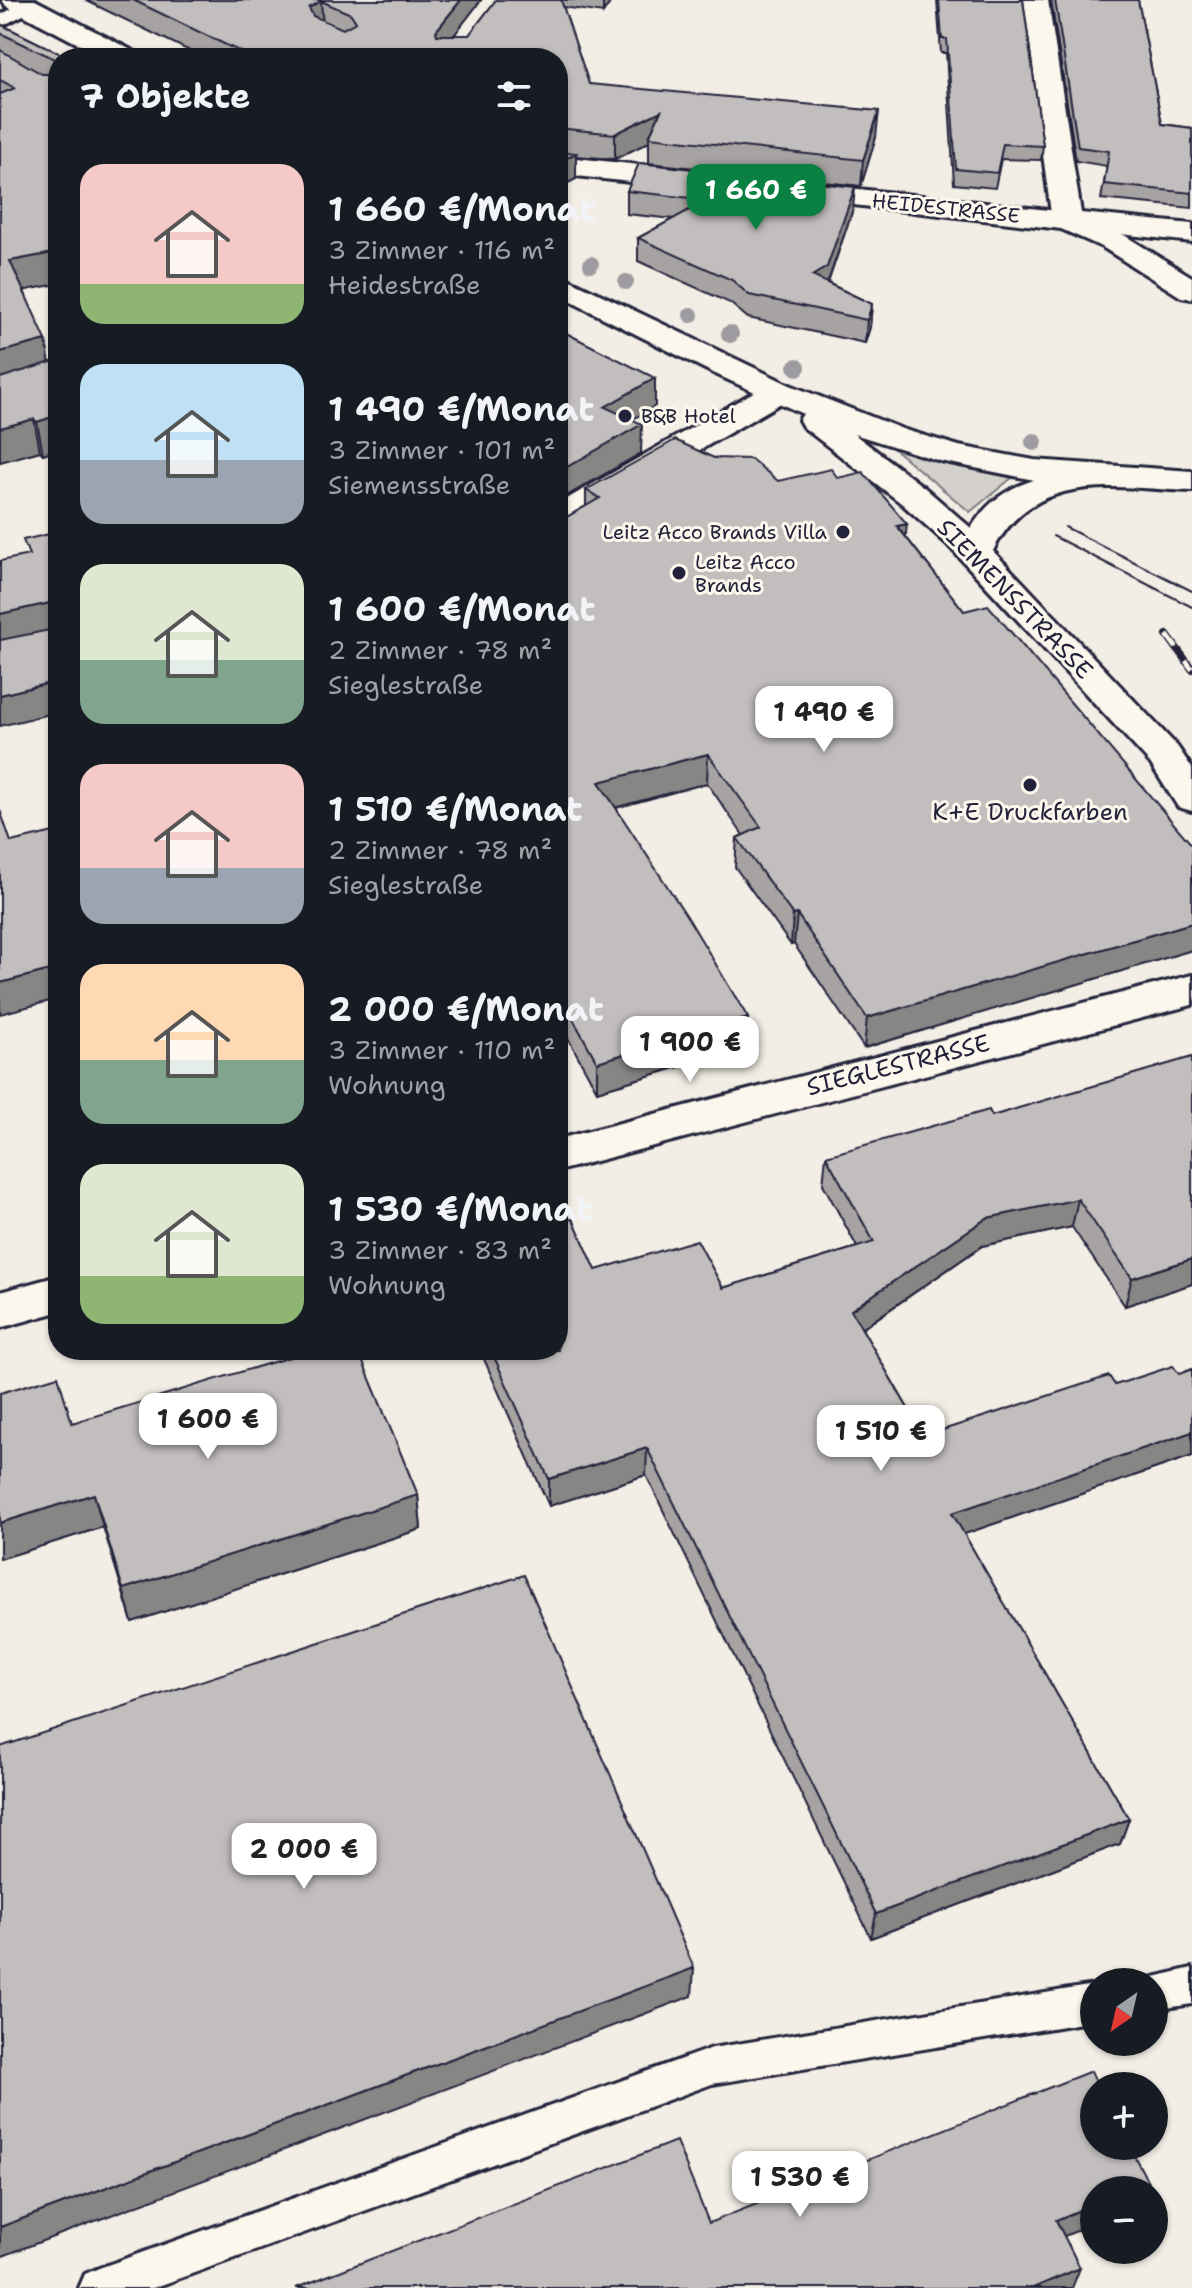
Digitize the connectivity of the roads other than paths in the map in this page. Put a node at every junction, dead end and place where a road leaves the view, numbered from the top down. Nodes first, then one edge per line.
1 (1035, 0) edge
2 (21, 3) edge
3 (0, 22) edge
4 (106, 48) edge
5 (568, 166) edge
6 (728, 184) edge
7 (774, 189) edge
8 (1067, 221) junction
9 (1192, 233) edge
10 (568, 288) edge
11 (1192, 290) edge
12 (777, 392) junction
13 (1087, 476) junction
14 (1192, 481) edge
15 (568, 512) edge
16 (976, 551) junction
17 (1192, 798) edge
18 (1192, 990) edge
19 (568, 1147) edge
20 (48, 1297) edge
21 (0, 1310) edge
22 (1192, 1986) edge
23 (1168, 1990) edge
24 (1080, 2005) edge
25 (99, 2288) edge

1 - 8 street
2 - 3 lane
2 - 4 street
5 - 6 street
7 - 8 street, HEIDESTRASSE
8 - 9 street, HEIDESTRASSE
8 - 11 street
10 - 12 street, SIEMENSSTRASSE
12 - 13 street, SIEMENSSTRASSE
12 - 15 street
12 - 16 street, SIEMENSSTRASSE
13 - 14 street
13 - 16 street
16 - 17 street, SIEMENSSTRASSE
18 - 19 street, SIEGLESTRASSE
20 - 21 street
22 - 23 lane
24 - 25 lane

